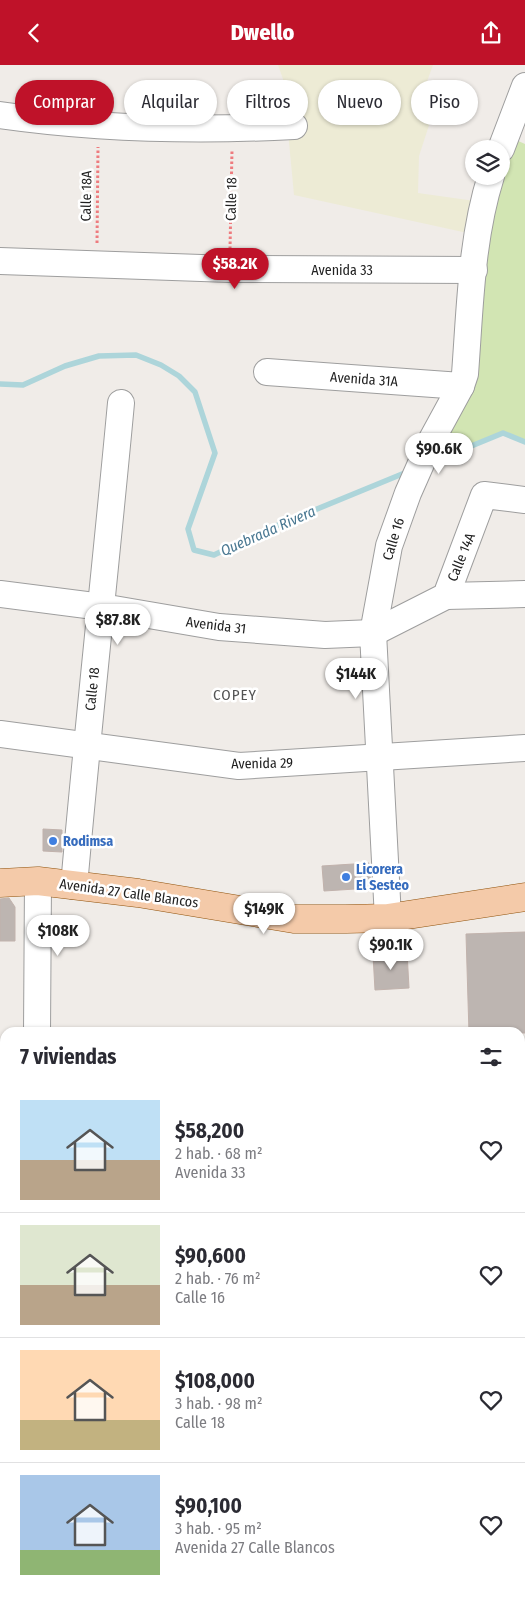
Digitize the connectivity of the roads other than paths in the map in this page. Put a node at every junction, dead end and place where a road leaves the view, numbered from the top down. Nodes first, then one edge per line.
1 (525, 86) edge
2 (0, 115) edge
3 (294, 126) dead end
4 (504, 140) edge
5 (488, 185) edge
6 (0, 261) edge
7 (474, 270) junction
8 (267, 372) dead end
9 (461, 386) junction
10 (121, 403) dead end
11 (525, 500) edge
12 (525, 594) edge
13 (0, 595) edge
14 (446, 596) junction
15 (102, 607) junction
16 (374, 633) junction
17 (0, 734) edge
18 (86, 745) junction
19 (525, 749) edge
20 (380, 759) junction
21 (38, 881) junction
22 (0, 883) edge
23 (74, 886) junction
24 (525, 897) edge
25 (388, 917) junction
26 (37, 1027) edge

1 - 4 street
2 - 3 street
5 - 7 street, Calle 16
6 - 7 street, Avenida 33
7 - 9 street, Calle 16
8 - 9 street, Avenida 31A
9 - 16 street, Calle 16
10 - 15 street, Calle 18
11 - 14 street, Calle 14A
12 - 14 street
13 - 15 street, Avenida 31
14 - 16 street, Calle 14A
15 - 16 street, Avenida 31
15 - 18 street, Calle 18
16 - 20 street, Calle 16
17 - 18 street, Avenida 29
18 - 20 street, Avenida 29
18 - 23 street, Calle 18
19 - 20 street, Avenida 29
20 - 25 street, Calle 16
21 - 22 main road, Avenida 27 Calle Blancos
21 - 23 main road, Avenida 27 Calle Blancos
21 - 26 street
23 - 25 main road, Avenida 27 Calle Blancos
24 - 25 main road, Avenida 27 Calle Blancos

